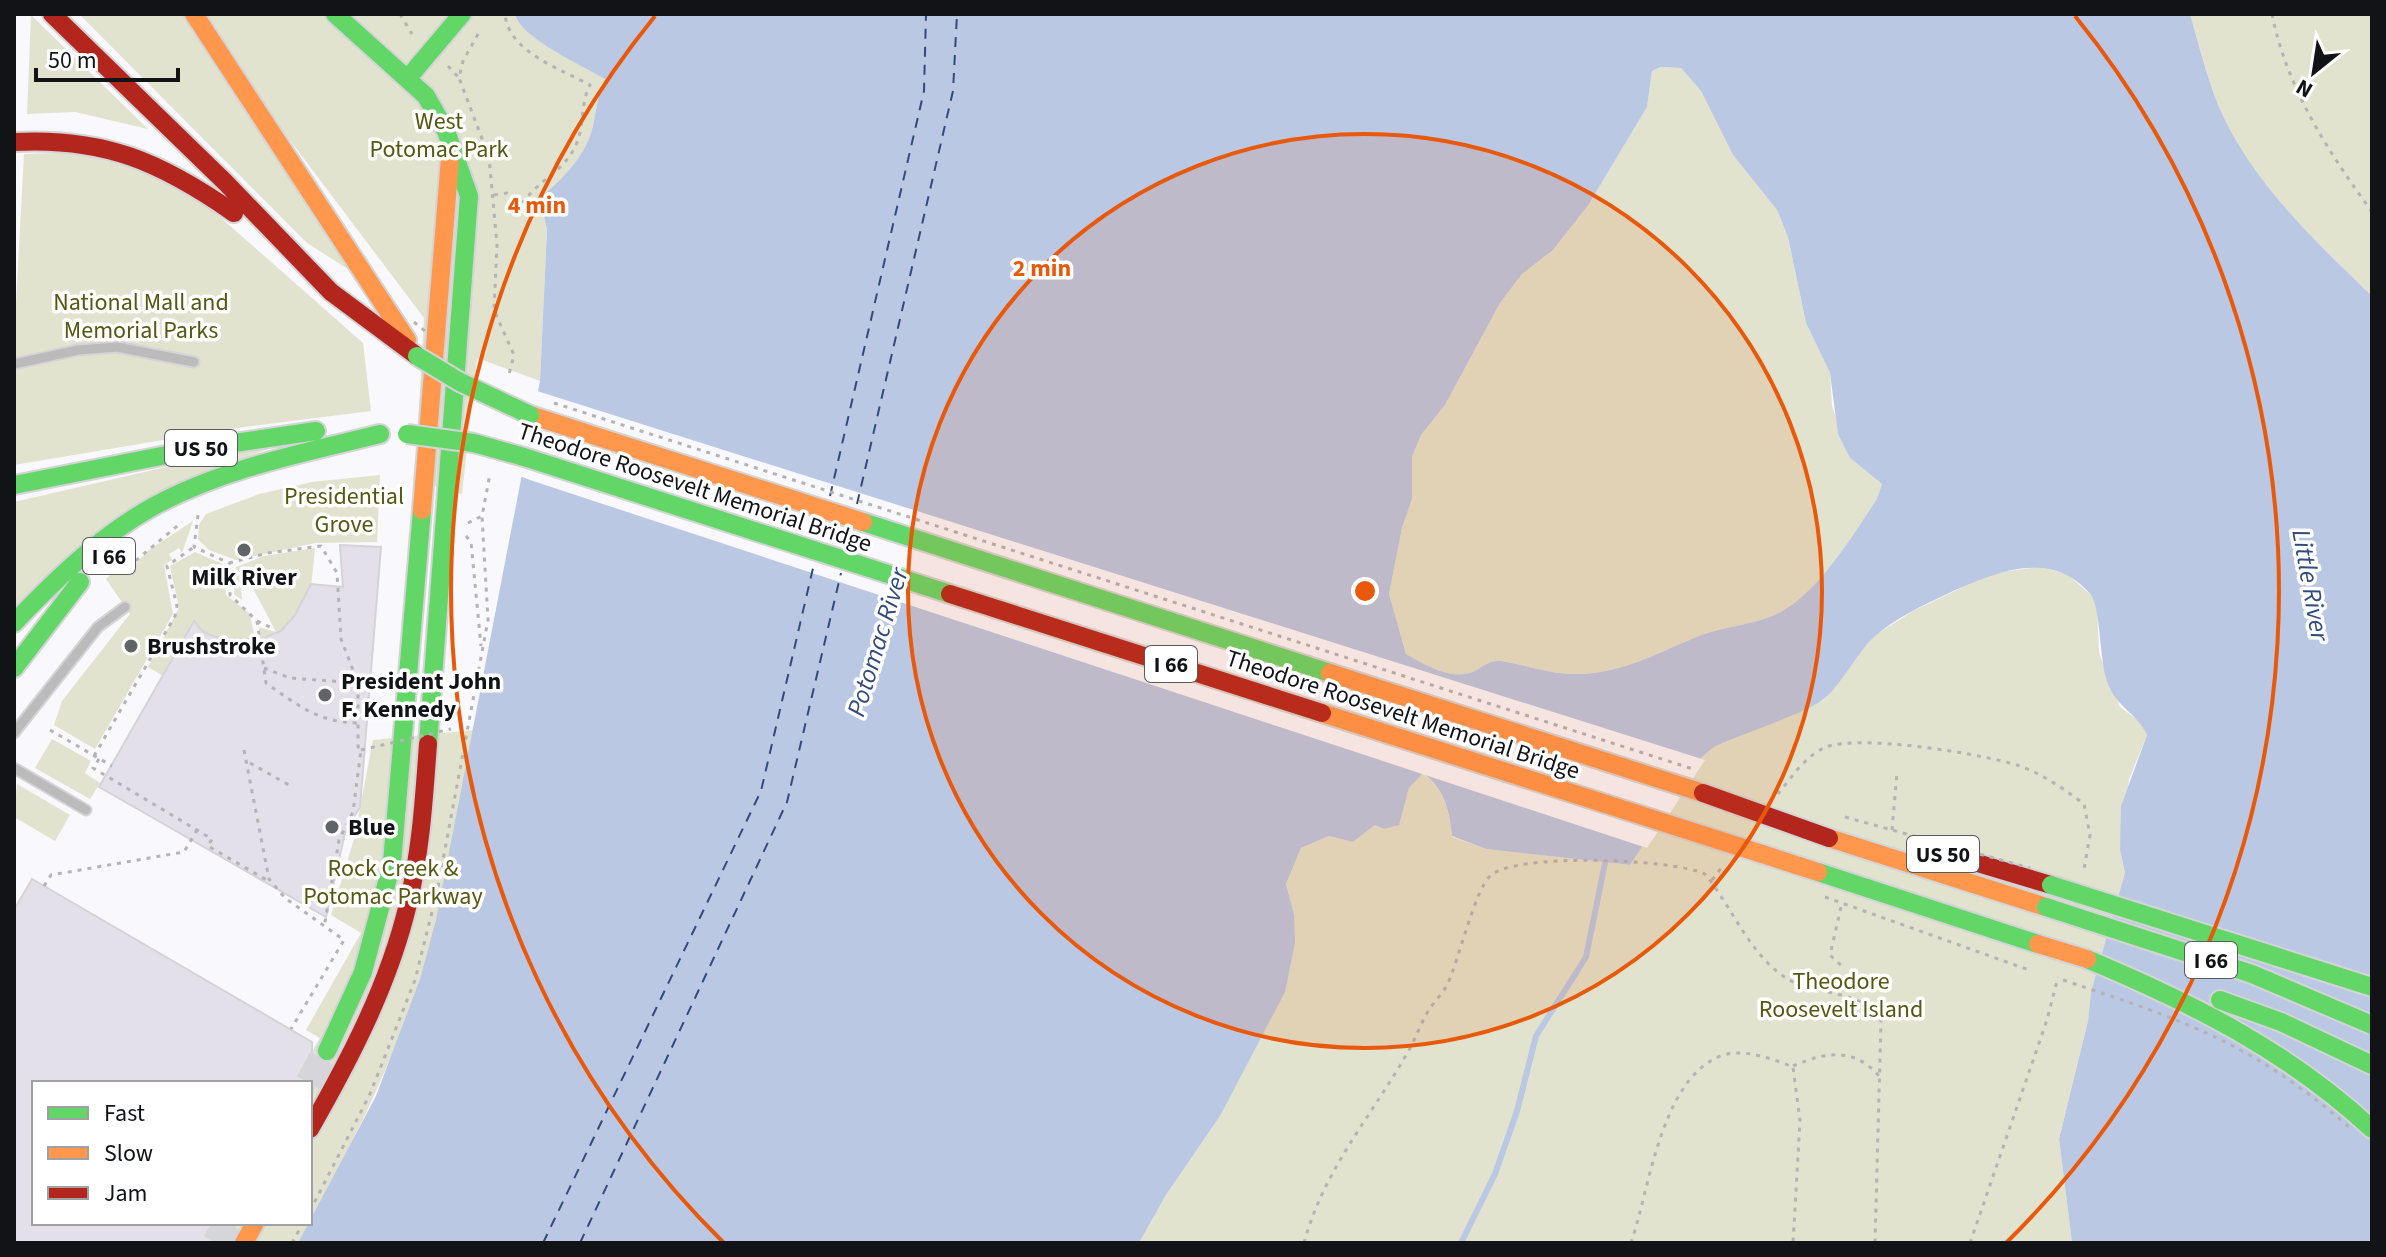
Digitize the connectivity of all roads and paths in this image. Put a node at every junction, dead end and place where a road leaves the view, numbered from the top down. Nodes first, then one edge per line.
1 (52, 14) edge
2 (194, 14) edge
3 (335, 14) edge
4 (400, 14) edge
5 (462, 14) edge
6 (505, 14) edge
7 (2272, 14) edge
8 (484, 25) dead end
9 (416, 38) dead end
10 (448, 65) dead end
11 (408, 78) junction
12 (459, 78) junction
13 (22, 141) edge
14 (450, 145) junction
15 (494, 195) junction
16 (2372, 212) edge
17 (292, 255) junction
18 (417, 356) junction
19 (194, 362) dead end
20 (14, 364) edge
21 (508, 378) dead end
22 (547, 401) dead end
23 (380, 434) junction
24 (231, 473) junction
25 (19, 485) edge
26 (187, 512) dead end
27 (482, 516) dead end
28 (175, 519) dead end
29 (467, 524) dead end
30 (194, 547) junction
31 (464, 547) dead end
32 (128, 553) dead end
33 (122, 559) junction
34 (229, 563) junction
35 (115, 565) dead end
36 (125, 607) dead end
37 (257, 621) junction
38 (14, 623) edge
39 (274, 629) dead end
40 (482, 650) dead end
41 (14, 668) edge
42 (263, 668) junction
43 (358, 683) junction
44 (451, 720) dead end
45 (359, 723) junction
46 (50, 730) dead end
47 (14, 733) edge
48 (244, 750) dead end
49 (361, 750) junction
50 (94, 756) junction
51 (99, 759) junction
52 (248, 762) junction
53 (112, 766) dead end
54 (14, 768) edge
55 (1897, 773) dead end
56 (1705, 783) junction
57 (289, 785) dead end
58 (1768, 794) dead end
59 (1783, 798) dead end
60 (86, 810) dead end
61 (1841, 816) dead end
62 (197, 830) junction
63 (1892, 830) junction
64 (2042, 872) dead end
65 (273, 883) junction
66 (44, 886) dead end
67 (1842, 903) dead end
68 (324, 928) junction
69 (2087, 959) junction
70 (1845, 969) dead end
71 (2372, 987) edge
72 (2372, 1025) edge
73 (291, 1029) dead end
74 (327, 1051) tunnel mouth
75 (2372, 1065) edge
76 (1793, 1067) junction
77 (1879, 1076) junction
78 (312, 1125) edge
79 (2372, 1129) edge
80 (254, 1225) edge
81 (302, 1225) edge
82 (244, 1243) edge
83 (292, 1243) edge
84 (1304, 1243) edge
85 (1631, 1243) edge
86 (1793, 1243) edge
87 (1875, 1243) edge

1 - 17 main road
2 - 18 main road
3 - 11 main road
4 - 9 path
5 - 11 main road
6 - 15 path
7 - 16 path
8 - 12 path
10 - 12 path
11 - 14 main road
12 - 15 path
13 - 17 main road, I 66
14 - 74 main road
14 - 78 main road
15 - 21 path
17 - 18 main road, Theodore Roosevelt Memorial Bridge / I 66
18 - 56 main road, Theodore Roosevelt Memorial Bridge / I 66, bridge
19 - 20 lane
22 - 56 path, bridge
23 - 24 main road, I 66
23 - 25 main road, US 50
23 - 69 main road, Theodore Roosevelt Memorial Bridge / I 66, bridge
24 - 38 main road
24 - 41 main road, I 66
26 - 28 path
27 - 29 path
30 - 33 path
30 - 34 path
30 - 50 path
31 - 40 path
32 - 33 path
33 - 35 path
34 - 37 path
34 - 43 path
36 - 47 lane
37 - 39 path
37 - 42 path
42 - 43 path
42 - 45 path
43 - 45 path
44 - 49 path, bridge
45 - 49 path
46 - 50 path
48 - 52 path
49 - 68 path
50 - 51 path
51 - 53 path
51 - 62 path
52 - 57 path
52 - 65 path
54 - 60 lane
55 - 63 path
56 - 71 main road, Theodore Roosevelt Memorial Bridge / US 50, bridge
56 - 72 main road, Theodore Roosevelt Memorial Bridge / I 66, bridge
58 - 59 path
61 - 63 path, bridge
62 - 65 path
62 - 66 path
63 - 64 path, bridge
65 - 68 path
67 - 70 path
68 - 73 path
69 - 75 main road, Theodore Roosevelt Memorial Bridge / I 66
69 - 79 main road, Theodore Roosevelt Memorial Bridge
76 - 77 path
76 - 85 path
76 - 86 path
77 - 84 path
77 - 87 path
80 - 82 main road
81 - 83 path

